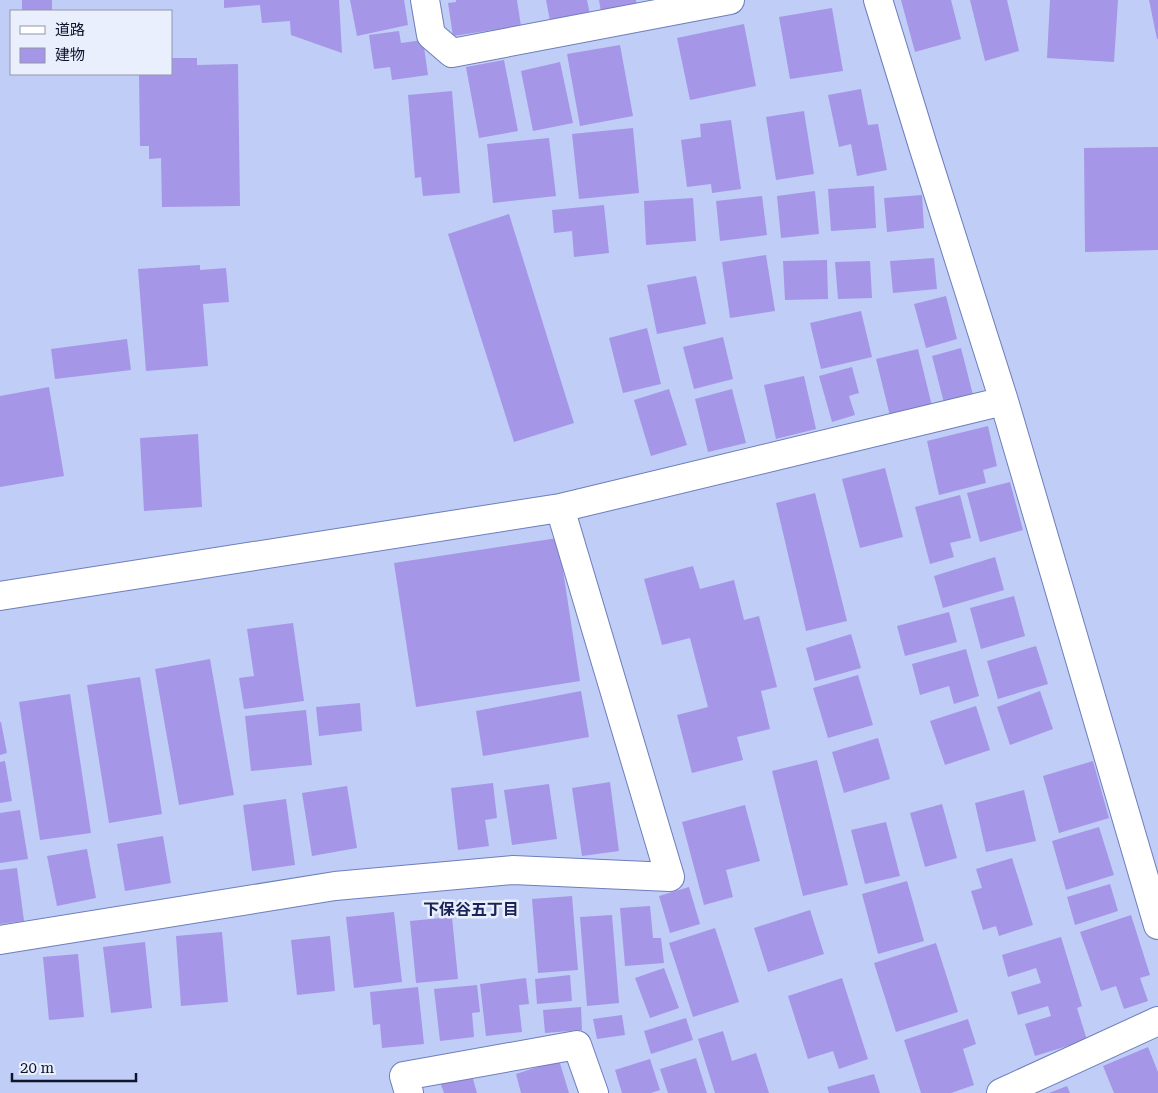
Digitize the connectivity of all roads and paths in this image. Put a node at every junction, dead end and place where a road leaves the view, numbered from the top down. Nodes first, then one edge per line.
1 (425, 0) edge
2 (730, 0) edge
3 (878, 0) edge
4 (1004, 401) junction
5 (560, 508) junction
6 (0, 596) edge
7 (1158, 925) edge
8 (0, 940) edge
9 (1158, 1020) edge
10 (409, 1093) edge
11 (594, 1093) edge
12 (1001, 1093) edge

1 - 2 street
3 - 4 street
4 - 5 street
4 - 7 street
5 - 6 street
5 - 8 street
9 - 12 street
10 - 11 street

